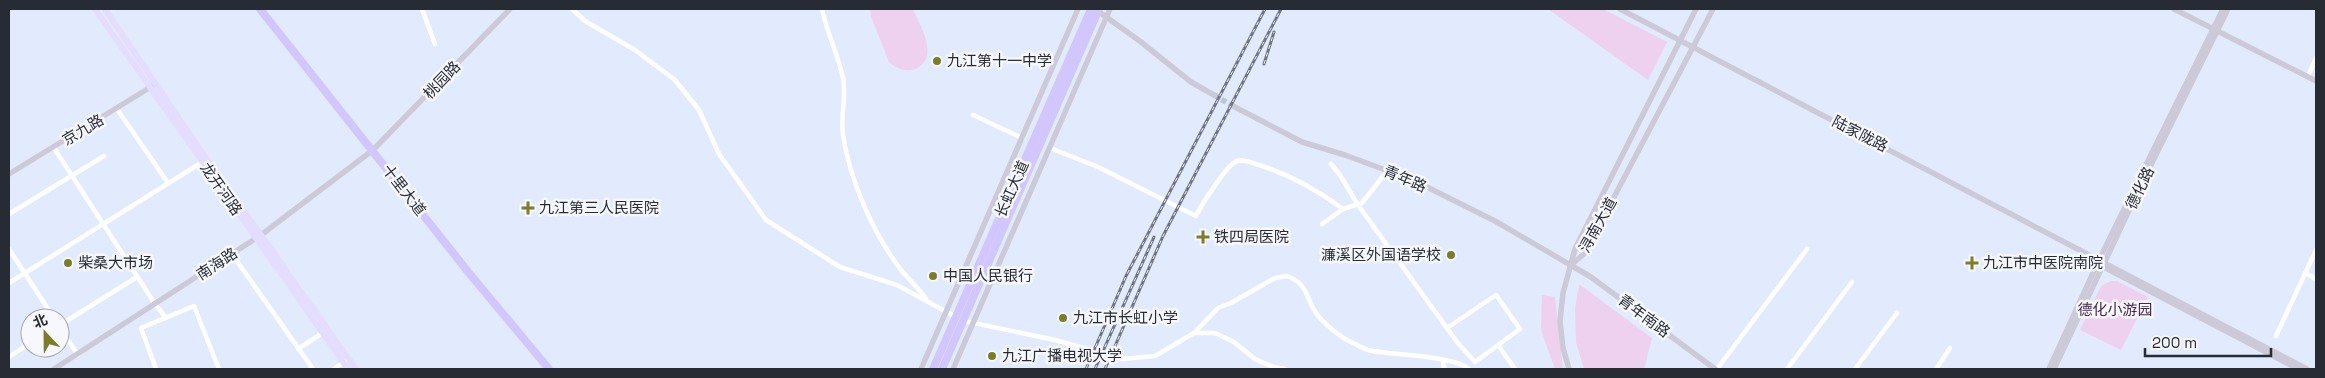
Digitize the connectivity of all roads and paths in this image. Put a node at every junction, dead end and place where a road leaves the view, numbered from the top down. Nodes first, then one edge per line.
1 (95, 9) edge
2 (105, 9) edge
3 (260, 9) edge
4 (422, 9) edge
5 (510, 9) edge
6 (572, 9) edge
7 (822, 9) edge
8 (1078, 9) edge
9 (1096, 9) edge
10 (1110, 9) edge
11 (1620, 9) edge
12 (1696, 9) edge
13 (1713, 9) edge
14 (2174, 9) edge
15 (2223, 9) edge
16 (2228, 9) edge
17 (1106, 17) junction
18 (2215, 30) junction
19 (1680, 40) junction
20 (435, 44) dead end
21 (1692, 48) junction
22 (2316, 58) edge
23 (2308, 76) junction
24 (2316, 80) edge
25 (157, 84) junction
26 (150, 88) junction
27 (1214, 96) tunnel mouth
28 (1233, 106) tunnel mouth
29 (117, 109) junction
30 (973, 114) dead end
31 (1022, 138) junction
32 (54, 148) junction
33 (1050, 148) junction
34 (373, 150) junction
35 (104, 156) dead end
36 (204, 161) junction
37 (1331, 164) dead end
38 (1387, 171) junction
39 (9, 174) edge
40 (72, 175) junction
41 (168, 183) junction
42 (1358, 205) junction
43 (1343, 209) junction
44 (9, 214) edge
45 (103, 224) junction
46 (1322, 224) dead end
47 (258, 237) junction
48 (9, 249) edge
49 (1807, 249) dead end
50 (2316, 250) edge
51 (232, 254) junction
52 (2101, 264) junction
53 (1571, 265) junction
54 (24, 273) junction
55 (2305, 273) junction
56 (137, 277) junction
57 (2316, 279) edge
58 (1852, 282) dead end
59 (9, 283) edge
60 (926, 301) junction
61 (155, 304) junction
62 (47, 308) edge
63 (946, 312) junction
64 (1898, 313) dead end
65 (166, 318) junction
66 (70, 320) edge
67 (961, 320) junction
68 (972, 324) junction
69 (1447, 328) junction
70 (325, 331) junction
71 (1194, 333) junction
72 (2276, 336) dead end
73 (70, 342) edge
74 (1498, 346) junction
75 (1950, 348) dead end
76 (298, 349) junction
77 (20, 350) edge
78 (78, 355) junction
79 (9, 357) edge
80 (346, 360) junction
81 (1443, 361) junction
82 (54, 369) edge
83 (156, 369) edge
84 (219, 369) edge
85 (313, 369) edge
86 (334, 369) edge
87 (348, 369) edge
88 (356, 369) edge
89 (549, 369) edge
90 (921, 369) edge
91 (934, 369) edge
92 (942, 369) edge
93 (953, 369) edge
94 (1285, 369) edge
95 (1444, 369) edge
96 (1469, 369) edge
97 (1515, 369) edge
98 (1569, 369) edge
99 (1716, 369) edge
100 (1788, 369) edge
101 (1855, 369) edge
102 (1936, 369) edge
103 (2049, 369) edge
104 (2054, 369) edge
105 (2298, 369) edge
106 (2307, 369) edge

1 - 26 main road, 龙开河路
2 - 25 main road, 龙开河路
3 - 34 highway, 十里大道
4 - 20 street
5 - 34 main road, 桃园路
6 - 60 street
7 - 60 street
8 - 31 main road
9 - 17 main road
9 - 67 highway, 长虹大道
10 - 17 main road
11 - 19 main road, 陆家陇路
12 - 19 main road, 浔南大道
13 - 21 main road, 浔南大道
14 - 18 main road
15 - 18 main road, 德化路
16 - 18 main road, 德化路
17 - 27 main road
17 - 33 main road
18 - 23 main road
18 - 52 main road, 德化路
19 - 21 main road, 陆家陇路
19 - 53 main road, 浔南大道
21 - 52 main road, 陆家陇路
21 - 53 main road, 浔南大道
22 - 23 street
23 - 24 main road
25 - 26 main road, 京九路
25 - 36 main road, 龙开河路
26 - 29 main road, 京九路
26 - 36 main road, 龙开河路
28 - 38 main road, 青年路
29 - 32 main road, 京九路
29 - 41 street
30 - 31 street
31 - 63 main road
32 - 39 main road, 京九路
32 - 40 street
33 - 43 street
33 - 68 main road
34 - 47 main road, 南海路
34 - 89 highway, 十里大道
35 - 40 street
36 - 41 street
36 - 47 main road, 龙开河路
37 - 42 street
38 - 42 street
38 - 53 main road, 青年路
40 - 44 street
40 - 45 street
41 - 45 street
42 - 43 street
42 - 69 street
43 - 46 street
45 - 54 street
45 - 56 street
47 - 51 main road, 南海路
47 - 70 main road, 龙开河路
48 - 54 street
49 - 99 street
50 - 55 street
51 - 61 main road, 南海路
51 - 76 street
52 - 103 main road, 德化路
52 - 104 main road, 德化路
52 - 105 main road
52 - 106 main road
53 - 98 main road
53 - 99 main road, 青年南路
54 - 59 street
54 - 62 street
55 - 57 street
55 - 72 street
56 - 61 street
56 - 66 street
58 - 100 street
60 - 63 street
61 - 65 street
61 - 78 main road, 南海路
63 - 67 street
63 - 90 main road
64 - 101 street
65 - 83 street
65 - 84 street
67 - 68 street
67 - 91 highway, 长虹大道
67 - 92 highway, 长虹大道
68 - 71 street
68 - 93 main road
69 - 74 street
69 - 74 street
70 - 76 street
70 - 80 main road, 龙开河路
71 - 81 street
71 - 94 street
73 - 78 street
74 - 97 street
75 - 102 street
76 - 85 street
77 - 79 street
78 - 82 main road, 南海路
80 - 86 street
80 - 87 main road, 龙开河路
80 - 88 main road, 龙开河路
81 - 95 street
81 - 96 street

